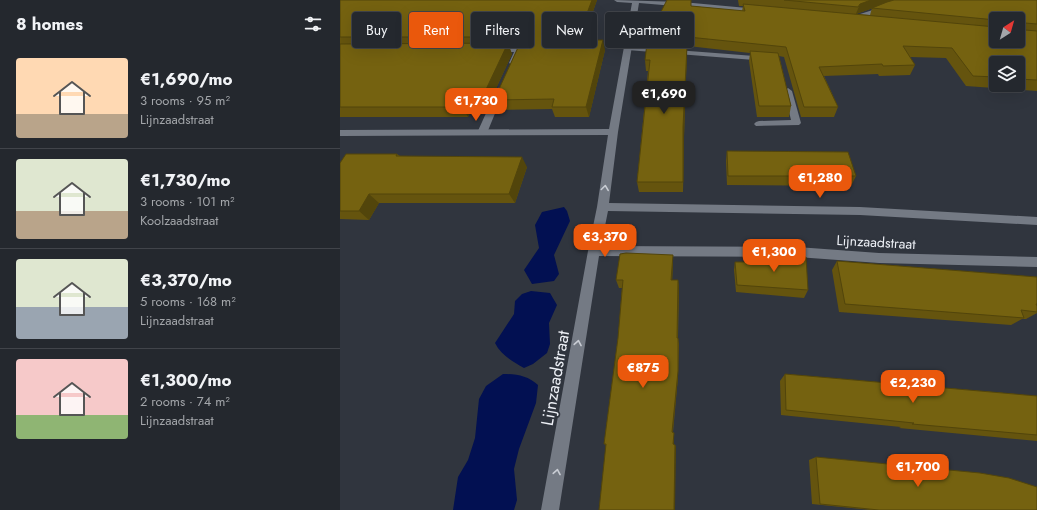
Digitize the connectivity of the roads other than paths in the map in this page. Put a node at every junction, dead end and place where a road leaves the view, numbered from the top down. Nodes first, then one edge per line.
1 (617, 0) edge
2 (914, 0) edge
3 (636, 1) edge
4 (634, 12) edge
5 (767, 12) edge
6 (859, 21) edge
7 (627, 48) joint
8 (488, 50) edge
9 (772, 59) edge
10 (510, 71) edge
11 (785, 81) edge
12 (504, 84) edge
13 (759, 124) dead end
14 (613, 132) junction
15 (340, 133) edge
16 (482, 133) junction
17 (603, 207) junction
18 (1037, 221) edge
19 (594, 251) junction
20 (1037, 262) edge
21 (550, 510) edge

1 - 3 street
2 - 6 street
3 - 4 street, Lijnzaadstraat
3 - 5 street
7 - 9 street
7 - 14 street, Lijnzaadstraat
8 - 10 street
11 - 13 street
12 - 16 street
14 - 16 street
17 -> 14 street, Lijnzaadstraat
15 - 16 street
17 - 18 street, Lijnzaadstraat
17 - 19 street, Lijnzaadstraat
19 - 20 street, Lijnzaadstraat
21 -> 19 street, Lijnzaadstraat

